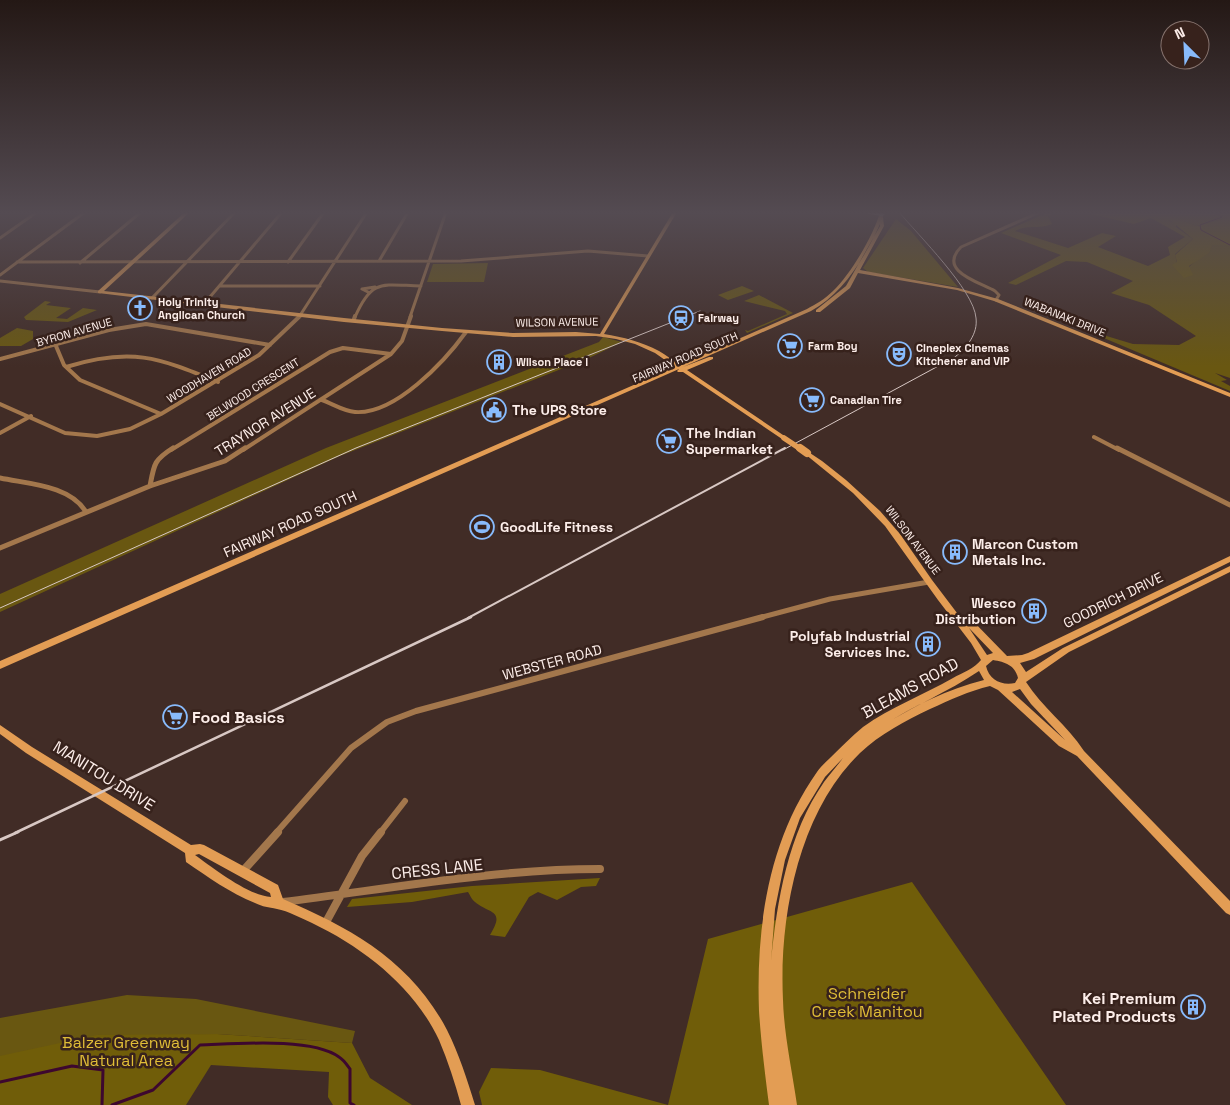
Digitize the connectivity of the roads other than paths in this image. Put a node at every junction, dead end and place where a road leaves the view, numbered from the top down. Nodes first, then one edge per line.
1 (15, 264) edge
2 (131, 264) edge
3 (185, 264) edge
4 (239, 264) edge
5 (334, 264) edge
6 (429, 264) edge
7 (644, 264) edge
8 (853, 264) edge
9 (860, 264) edge
10 (955, 264) edge
11 (856, 271) junction
12 (0, 274) edge
13 (0, 281) edge
14 (220, 286) junction
15 (320, 286) junction
16 (421, 286) junction
17 (100, 292) junction
18 (152, 298) junction
19 (996, 300) junction
20 (204, 304) junction
21 (302, 314) junction
22 (354, 319) junction
23 (407, 326) junction
24 (466, 332) junction
25 (602, 334) junction
26 (270, 345) junction
27 (56, 346) junction
28 (390, 354) junction
29 (0, 359) edge
30 (66, 367) junction
31 (681, 368) junction
32 (218, 382) junction
33 (1230, 395) edge
34 (322, 400) junction
35 (0, 404) edge
36 (161, 414) junction
37 (31, 416) junction
38 (0, 433) edge
39 (1094, 437) dead end
40 (0, 478) edge
41 (150, 486) junction
42 (1230, 505) edge
43 (86, 512) junction
44 (0, 548) edge
45 (1230, 559) edge
46 (1230, 569) edge
47 (929, 582) junction
48 (957, 616) junction
49 (1005, 658) junction
50 (10, 661) junction
51 (984, 662) junction
52 (0, 665) edge
53 (0, 670) edge
54 (1022, 680) junction
55 (996, 685) junction
56 (0, 729) edge
57 (1081, 754) junction
58 (405, 801) dead end
59 (190, 850) junction
60 (600, 869) dead end
61 (241, 873) junction
62 (341, 894) junction
63 (278, 903) junction
64 (1230, 909) edge
65 (325, 925) junction
66 (467, 1102) edge
67 (776, 1105) edge
68 (790, 1105) edge

1 - 12 street
2 - 17 street
3 - 18 street
4 - 14 street
5 - 15 street, WOODHAVEN ROAD
6 - 16 street, TRAYNOR AVENUE
7 - 25 street
8 - 31 street, FAIRWAY ROAD SOUTH
9 - 11 street, FAIRWAY ROAD SOUTH
10 - 19 street
11 - 19 street, WABANAKI DRIVE
11 - 31 street, FAIRWAY ROAD SOUTH
13 - 17 street, WILSON AVENUE
14 - 15 street
14 - 20 street
15 - 21 street, WOODHAVEN ROAD
16 - 22 street
16 - 23 street, TRAYNOR AVENUE
17 - 18 street, WILSON AVENUE
18 - 20 street, WILSON AVENUE
19 - 33 street, WABANAKI DRIVE
20 - 21 street, WILSON AVENUE
21 - 22 street, WILSON AVENUE
21 - 26 street, WOODHAVEN ROAD
22 - 23 street, WILSON AVENUE
23 - 24 street, WILSON AVENUE
23 - 28 street, TRAYNOR AVENUE
24 - 25 street, WILSON AVENUE
24 - 34 street
25 - 31 street, WILSON AVENUE
26 - 27 street, BYRON AVENUE
26 - 32 street, WOODHAVEN ROAD
27 - 29 street, BYRON AVENUE
27 - 30 street
28 - 34 street, TRAYNOR AVENUE
28 - 41 street, BELWOOD CRESCENT
30 - 32 street
30 - 36 street
31 - 47 street, WILSON AVENUE, bridge
31 - 50 street, FAIRWAY ROAD SOUTH
32 - 36 street, WOODHAVEN ROAD
34 - 41 street, TRAYNOR AVENUE
35 - 37 street, WOODHAVEN ROAD
36 - 37 street, WOODHAVEN ROAD
37 - 38 street
39 - 42 street
40 - 43 street
41 - 43 street, TRAYNOR AVENUE
43 - 44 street, TRAYNOR AVENUE
45 - 49 street, GOODRICH DRIVE
46 - 54 street, GOODRICH DRIVE
47 - 48 street, WILSON AVENUE
47 - 61 street, WEBSTER ROAD
48 - 49 street
48 - 51 street, WILSON AVENUE
49 - 51 street
49 - 54 street
50 - 52 street, FAIRWAY ROAD SOUTH
50 - 53 street
51 - 55 street, WILSON AVENUE
51 - 67 street, BLEAMS ROAD
54 - 55 street
54 - 57 street
55 - 57 street, WILSON AVENUE
55 - 68 street, BLEAMS ROAD
56 - 59 street, MANITOU DRIVE
57 - 64 street
58 - 62 street
59 - 61 street, MANITOU DRIVE
59 - 63 street, MANITOU DRIVE
60 - 62 street, CRESS LANE
61 - 63 street, MANITOU DRIVE
62 - 63 street, CRESS LANE
62 - 65 street
63 - 65 street, MANITOU DRIVE
65 - 66 street, MANITOU DRIVE

